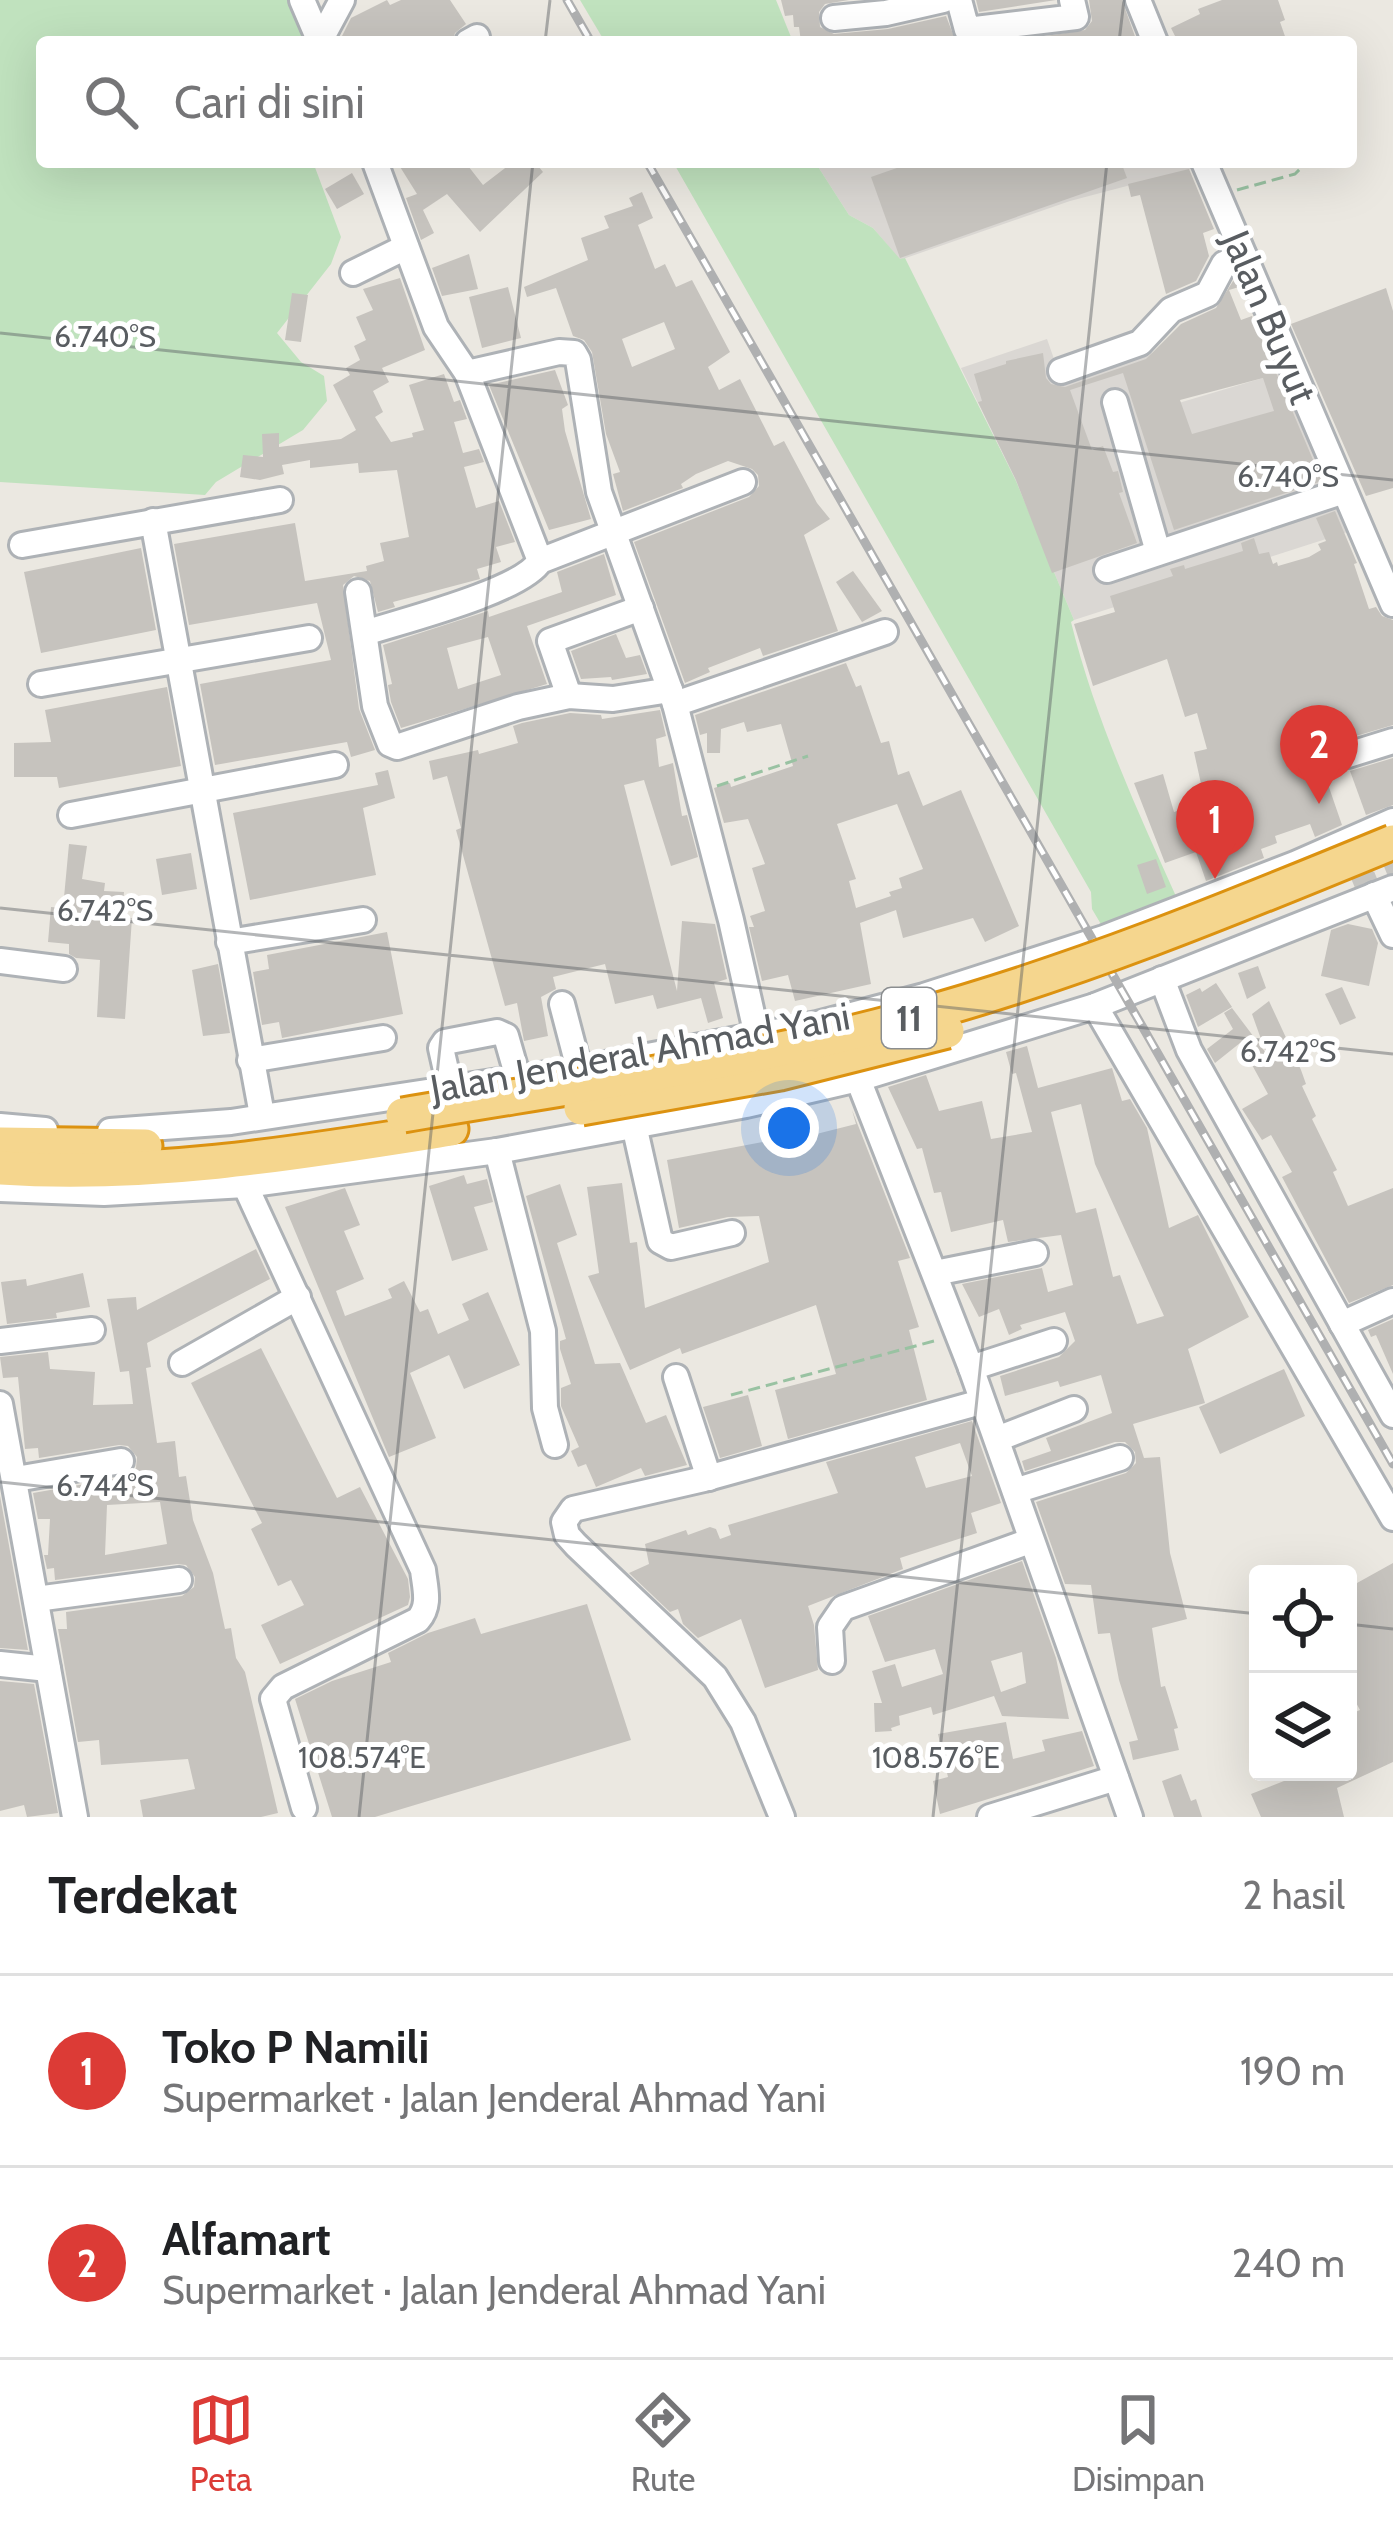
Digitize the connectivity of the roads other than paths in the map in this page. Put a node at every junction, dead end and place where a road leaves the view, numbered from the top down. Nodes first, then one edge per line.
1 (302, 0) edge
2 (342, 0) edge
3 (943, 0) edge
4 (958, 0) edge
5 (1072, 0) edge
6 (1138, 0) edge
7 (834, 18) dead end
8 (317, 36) edge
9 (323, 36) edge
10 (1153, 36) edge
11 (377, 168) edge
12 (1206, 168) edge
13 (406, 248) junction
14 (1244, 256) junction
15 (353, 273) dead end
16 (1061, 370) dead end
17 (467, 373) junction
18 (1114, 402) dead end
19 (743, 482) dead end
20 (1344, 491) junction
21 (280, 500) dead end
22 (153, 521) junction
23 (611, 534) junction
24 (22, 545) dead end
25 (1158, 552) junction
26 (539, 561) junction
27 (1107, 570) dead end
28 (358, 592) dead end
29 (1393, 604) edge
30 (640, 608) junction
31 (885, 632) dead end
32 (364, 633) junction
33 (309, 638) dead end
34 (179, 658) junction
35 (41, 684) dead end
36 (568, 696) junction
37 (672, 697) junction
38 (1393, 741) edge
39 (1348, 755) dead end
40 (335, 765) dead end
41 (205, 790) junction
42 (70, 815) dead end
43 (1393, 820) edge
44 (1393, 842) edge
45 (1294, 864) junction
46 (1380, 887) edge
47 (1324, 915) junction
48 (363, 920) dead end
49 (1393, 935) edge
50 (229, 943) junction
51 (0, 961) edge
52 (64, 969) dead end
53 (1162, 980) junction
54 (562, 1004) dead end
55 (1095, 1006) junction
56 (879, 1009) junction
57 (757, 1036) junction
58 (383, 1038) dead end
59 (250, 1060) junction
60 (903, 1066) junction
61 (579, 1069) junction
62 (518, 1078) junction
63 (858, 1079) junction
64 (450, 1088) junction
65 (634, 1125) junction
66 (0, 1126) edge
67 (255, 1133) junction
68 (0, 1144) edge
69 (497, 1151) junction
70 (0, 1168) edge
71 (0, 1189) edge
72 (732, 1233) dead end
73 (1036, 1253) dead end
74 (934, 1273) junction
75 (298, 1297) junction
76 (1393, 1301) edge
77 (1342, 1324) junction
78 (92, 1330) dead end
79 (0, 1341) edge
80 (1054, 1341) dead end
81 (182, 1363) dead end
82 (971, 1368) junction
83 (676, 1377) dead end
84 (981, 1402) junction
85 (0, 1404) edge
86 (1074, 1409) dead end
87 (1393, 1415) edge
88 (997, 1439) junction
89 (555, 1445) dead end
90 (1120, 1458) dead end
91 (121, 1461) dead end
92 (709, 1478) junction
93 (16, 1479) junction
94 (1015, 1491) junction
95 (1393, 1518) edge
96 (1030, 1541) junction
97 (179, 1580) dead end
98 (36, 1599) junction
99 (832, 1661) dead end
100 (0, 1664) edge
101 (48, 1669) junction
102 (1116, 1778) junction
103 (304, 1808) dead end
104 (75, 1817) edge
105 (782, 1817) edge
106 (990, 1817) edge
107 (1130, 1817) edge

1 - 8 street
2 - 9 street
3 - 7 street
4 - 5 street
6 - 10 street
11 - 13 street
12 - 14 street, Jalan Buyut
13 - 15 street
13 - 17 street
14 - 16 street
14 - 20 street, Jalan Buyut
17 - 23 street
17 - 26 street
18 - 25 street
19 - 23 street
20 - 25 street
20 - 29 street, Jalan Buyut
21 - 22 street
22 - 24 street
22 - 34 street
23 - 26 street
23 - 30 street
25 - 27 street
26 - 32 street
28 - 32 street
30 - 36 street
30 - 37 street
31 - 37 street
32 - 36 street
33 - 34 street
34 - 35 street
34 - 41 street
36 - 37 street
37 - 57 street
38 - 39 street
40 - 41 street
41 - 42 street
41 - 50 street
43 - 45 street, Jalan Jenderal Ahmad Yani
44 - 67 highway, Jalan Jenderal Ahmad Yani / 11, bridge
45 - 47 street
45 - 56 street, Jalan Jenderal Ahmad Yani
46 - 47 street, Jalan Jenderal Ahmad Yani
46 - 49 street
46 - 67 highway, Jalan Jenderal Ahmad Yani / 11, bridge
47 - 53 street, Jalan Jenderal Ahmad Yani
48 - 50 street
50 - 59 street
51 - 52 street
53 - 55 street, Jalan Jenderal Ahmad Yani
53 - 77 street
54 - 61 street
55 - 60 street, Jalan Jenderal Ahmad Yani
55 - 95 street
56 - 57 street, Jalan Jenderal Ahmad Yani
56 - 60 street
57 - 61 street, Jalan Jenderal Ahmad Yani
58 - 59 street
59 - 67 street
60 - 63 street, Jalan Jenderal Ahmad Yani
61 - 62 street, Jalan Jenderal Ahmad Yani
62 - 64 street, Jalan Jenderal Ahmad Yani
62 - 64 street
63 - 65 street, Jalan Jenderal Ahmad Yani
63 - 74 street
64 - 67 street, Jalan Jenderal Ahmad Yani
65 - 69 street, Jalan Jenderal Ahmad Yani
65 - 72 street
66 - 67 street, Jalan Jenderal Ahmad Yani
67 - 68 highway, Jalan Jenderal Ahmad Yani / 11
67 - 69 street, Jalan Jenderal Ahmad Yani
67 - 70 highway, Jalan Jenderal Ahmad Yani / 11
67 - 71 street, Jalan Jenderal Ahmad Yani
67 - 75 street
69 - 89 street
73 - 74 street
74 - 82 street
75 - 81 street
75 - 103 street
76 - 77 street
77 - 87 street
78 - 79 street
80 - 82 street
82 - 84 street
83 - 92 street
84 - 88 street
84 - 92 street
85 - 93 street
86 - 88 street
88 - 94 street
90 - 94 street
91 - 93 street
92 - 105 street
93 - 98 street
94 - 96 street
96 - 99 street
96 - 102 street
97 - 98 street
98 - 101 street
100 - 101 street
101 - 104 street
102 - 106 street
102 - 107 street

